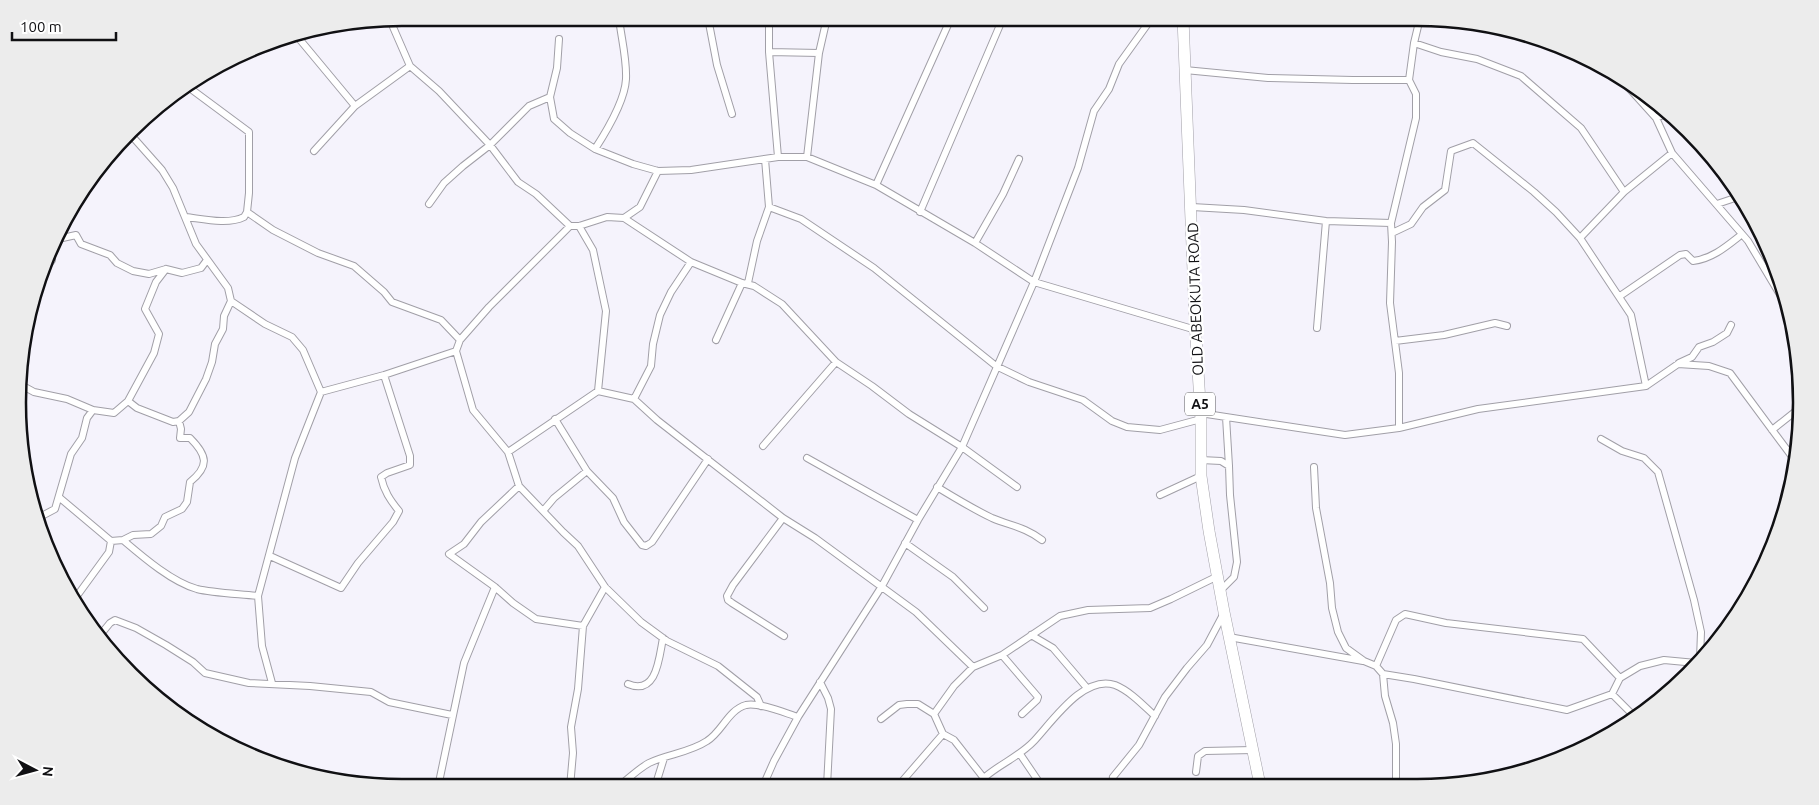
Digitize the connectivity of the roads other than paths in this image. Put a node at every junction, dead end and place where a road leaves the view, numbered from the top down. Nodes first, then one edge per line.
1 (392, 26) edge
2 (620, 26) edge
3 (709, 26) edge
4 (769, 26) edge
5 (825, 26) edge
6 (947, 26) edge
7 (1000, 26) edge
8 (1146, 26) edge
9 (1183, 26) edge
10 (1418, 26) edge
11 (559, 39) dead end
12 (301, 40) edge
13 (1414, 43) junction
14 (769, 52) junction
15 (820, 53) junction
16 (410, 66) junction
17 (1185, 70) junction
18 (1409, 80) junction
19 (193, 90) edge
20 (550, 96) junction
21 (1641, 100) edge
22 (356, 106) junction
23 (732, 114) dead end
24 (1660, 116) edge
25 (1656, 118) junction
26 (134, 138) edge
27 (490, 145) junction
28 (595, 149) junction
29 (314, 151) dead end
30 (1672, 153) junction
31 (778, 157) junction
32 (807, 157) junction
33 (765, 159) junction
34 (1019, 159) dead end
35 (658, 171) junction
36 (876, 185) junction
37 (1624, 192) junction
38 (1733, 199) edge
39 (429, 204) dead end
40 (1717, 204) junction
41 (769, 207) junction
42 (1192, 207) junction
43 (247, 212) junction
44 (920, 212) junction
45 (186, 217) junction
46 (624, 218) junction
47 (1326, 221) junction
48 (1391, 223) junction
49 (570, 226) junction
50 (579, 226) junction
51 (1392, 233) junction
52 (1742, 235) junction
53 (1580, 238) junction
54 (64, 239) edge
55 (976, 242) junction
56 (206, 260) junction
57 (691, 262) junction
58 (166, 268) junction
59 (1034, 282) junction
60 (745, 283) junction
61 (1774, 284) edge
62 (1620, 296) junction
63 (231, 301) junction
64 (1731, 325) dead end
65 (1507, 326) dead end
66 (1317, 328) dead end
67 (1196, 330) junction
68 (460, 340) junction
69 (716, 340) dead end
70 (1395, 341) junction
71 (456, 351) junction
72 (836, 362) junction
73 (1678, 364) junction
74 (996, 366) junction
75 (384, 375) junction
76 (1646, 386) junction
77 (27, 388) edge
78 (598, 391) junction
79 (321, 392) junction
80 (634, 400) junction
81 (128, 401) junction
82 (93, 410) junction
83 (1793, 414) edge
84 (1201, 416) junction
85 (1226, 417) junction
86 (555, 419) junction
87 (179, 421) junction
88 (1399, 428) junction
89 (1772, 430) junction
90 (1601, 439) dead end
91 (764, 446) dead end
92 (962, 447) junction
93 (508, 452) junction
94 (1790, 454) edge
95 (807, 458) dead end
96 (708, 459) junction
97 (1201, 460) junction
98 (1229, 466) junction
99 (1314, 466) dead end
100 (587, 471) junction
101 (1201, 476) junction
102 (519, 486) junction
103 (937, 487) junction
104 (1017, 487) dead end
105 (1160, 495) dead end
106 (60, 498) junction
107 (543, 511) junction
108 (44, 515) edge
109 (783, 518) junction
110 (918, 520) junction
111 (123, 540) junction
112 (1042, 540) dead end
113 (111, 542) junction
114 (905, 543) junction
115 (270, 556) junction
116 (1218, 576) junction
117 (882, 586) junction
118 (495, 587) junction
119 (605, 587) junction
120 (1220, 591) junction
121 (79, 594) edge
122 (258, 596) junction
123 (984, 608) dead end
124 (1224, 612) junction
125 (583, 626) junction
126 (103, 631) edge
127 (1031, 635) junction
128 (784, 636) dead end
129 (1229, 637) junction
130 (663, 638) junction
131 (1700, 649) edge
132 (1002, 655) junction
133 (1364, 661) junction
134 (1689, 662) edge
135 (1376, 666) junction
136 (973, 667) junction
137 (1383, 674) junction
138 (1620, 678) junction
139 (820, 682) junction
140 (272, 683) junction
141 (628, 684) dead end
142 (1087, 688) junction
143 (1612, 694) junction
144 (761, 706) junction
145 (1630, 712) edge
146 (934, 714) junction
147 (1022, 714) dead end
148 (452, 715) junction
149 (1155, 716) junction
150 (798, 717) junction
151 (881, 719) dead end
152 (943, 734) junction
153 (1253, 750) junction
154 (1020, 754) junction
155 (664, 758) junction
156 (1196, 772) dead end
157 (1113, 776) dead end
158 (985, 778) joint
159 (440, 779) edge
160 (570, 779) edge
161 (628, 779) edge
162 (657, 779) edge
163 (766, 779) edge
164 (827, 779) edge
165 (904, 779) edge
166 (1036, 779) edge
167 (1259, 779) edge
168 (1396, 779) edge

1 - 16 street
2 - 28 street
3 - 23 street
4 - 14 street
5 - 15 street
6 - 36 street
7 - 44 street
8 - 59 street
9 - 17 highway, OLD ABEOKUTA ROAD / A5
10 - 13 street
11 - 20 street
12 - 22 street
13 - 18 street
13 - 37 street
14 - 15 street
14 - 31 street
15 - 32 street
16 - 22 street
16 - 27 street
17 - 18 street
17 - 42 highway, OLD ABEOKUTA ROAD / A5
18 - 48 street
19 - 43 street
20 - 27 street
20 - 28 street
21 - 25 street
22 - 29 street
24 - 25 street
25 - 30 street
26 - 45 street
27 - 39 street
27 - 49 street
28 - 35 street
30 - 37 street
30 - 40 street
31 - 32 street
31 - 33 street
32 - 36 street
33 - 35 street
33 - 41 street
34 - 55 street
35 - 46 street
36 - 44 street
37 - 53 street
38 - 40 street
40 - 52 street
41 - 60 street
41 - 74 street
42 - 47 street
42 - 67 highway, OLD ABEOKUTA ROAD / A5
43 - 45 street
43 - 68 street
44 - 55 street
45 - 56 street
46 - 50 street
46 - 57 street
47 - 48 street
47 - 66 street
48 - 51 street
49 - 50 street
49 - 68 street
50 - 78 street
51 - 53 street
51 - 70 street
52 - 61 street
52 - 62 street
53 - 62 street
54 - 58 street
55 - 59 street
56 - 58 street
56 - 63 street
57 - 60 street
57 - 80 street
58 - 81 street
59 - 67 street
59 - 74 street
60 - 69 street
60 - 72 street
62 - 76 street
63 - 79 street
63 - 87 street
64 - 73 street
65 - 70 street
67 - 84 highway, OLD ABEOKUTA ROAD / A5
68 - 71 street
70 - 88 street
71 - 75 street
71 - 93 street
72 - 91 street
72 - 92 street
73 - 76 street
73 - 89 street
74 - 84 street
74 - 92 street
75 - 79 street
75 - 115 street
76 - 88 street
77 - 82 street
78 - 80 street
78 - 86 street
79 - 115 street
80 - 96 street
81 - 82 street
81 - 87 street
82 - 106 street
83 - 89 street
84 - 85 street
84 - 97 highway, OLD ABEOKUTA ROAD / A5
85 - 88 street
85 - 98 street
86 - 93 street
86 - 100 street
87 - 111 street
89 - 94 street
90 - 131 street
92 - 103 street
92 - 104 street
93 - 102 street
95 - 110 street
96 - 100 street
96 - 109 street
97 - 98 street
97 - 101 highway, OLD ABEOKUTA ROAD / A5
98 - 120 street
99 - 133 street
100 - 107 street
101 - 105 street
101 - 116 highway, OLD ABEOKUTA ROAD / A5
102 - 107 street
102 - 118 street
103 - 110 street
103 - 112 street
106 - 108 street
106 - 113 street
107 - 119 street
109 - 117 street
109 - 128 street
110 - 114 street
111 - 113 street
111 - 122 street
113 - 121 street
114 - 117 street
114 - 123 street
115 - 122 street
116 - 120 highway, OLD ABEOKUTA ROAD / A5
116 - 127 street
117 - 136 street
117 - 139 street
118 - 125 street
118 - 148 street
119 - 125 street
119 - 130 street
120 - 124 highway, OLD ABEOKUTA ROAD / A5
122 - 140 street
124 - 129 highway, OLD ABEOKUTA ROAD / A5
124 - 149 street
125 - 160 street
126 - 140 street
127 - 132 street
127 - 142 street
129 - 133 street
129 - 153 highway, OLD ABEOKUTA ROAD / A5
130 - 141 street
130 - 144 street
132 - 136 street
132 - 147 street
133 - 135 street
134 - 138 street
135 - 137 street
135 - 138 street
136 - 146 street
137 - 143 street
137 - 168 street
138 - 143 street
139 - 150 street
139 - 164 street
140 - 148 street
142 - 149 street
142 - 154 street
143 - 145 street
144 - 150 street
144 - 155 street
146 - 151 street
146 - 152 street
148 - 159 street
149 - 157 street
150 - 163 street
152 - 158 street
152 - 165 street
153 - 156 street
153 - 167 highway, OLD ABEOKUTA ROAD / A5
154 - 158 street
154 - 166 street
155 - 161 street
155 - 162 street

